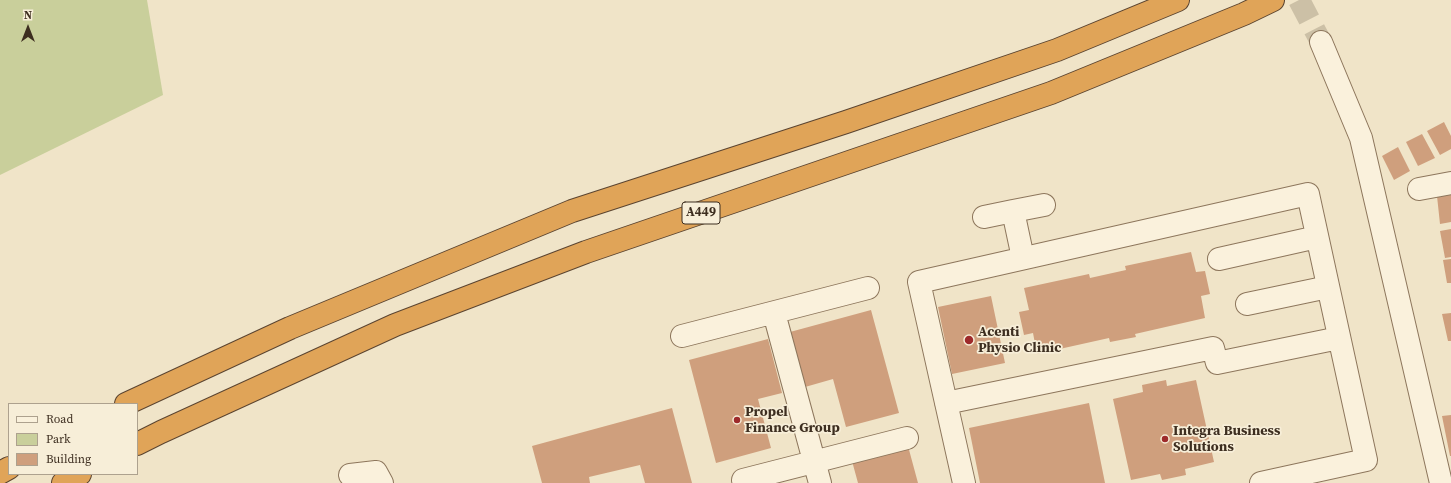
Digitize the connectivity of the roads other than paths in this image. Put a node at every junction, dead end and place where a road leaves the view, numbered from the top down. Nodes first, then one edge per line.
1 (1178, 0) edge
2 (1273, 0) edge
3 (1321, 42) tunnel mouth
4 (1451, 183) edge
5 (1419, 189) dead end
6 (1044, 205) dead end
7 (1013, 211) junction
8 (984, 217) dead end
9 (1317, 237) junction
10 (1024, 258) junction
11 (1219, 259) dead end
12 (868, 288) dead end
13 (1328, 288) junction
14 (1247, 304) dead end
15 (774, 313) junction
16 (682, 336) dead end
17 (1339, 338) junction
18 (128, 403) edge
19 (946, 404) junction
20 (908, 438) dead end
21 (138, 444) edge
22 (814, 462) junction
23 (78, 475) edge
24 (350, 475) dead end
25 (743, 480) dead end
26 (63, 483) edge
27 (382, 483) edge
28 (820, 483) edge
29 (964, 483) edge
30 (1261, 483) edge
31 (1441, 483) edge

1 - 18 highway
2 - 21 highway, A449
3 - 31 lane
4 - 5 lane
6 - 7 lane
7 - 8 lane
7 - 10 lane
9 - 10 lane
9 - 11 lane
9 - 13 lane
10 - 19 lane
12 - 15 lane
13 - 14 lane
13 - 17 lane
15 - 16 lane
15 - 22 lane
17 - 19 lane
17 - 30 lane
19 - 29 lane
20 - 22 lane
22 - 25 lane
22 - 28 lane
23 - 26 highway
24 - 27 lane

